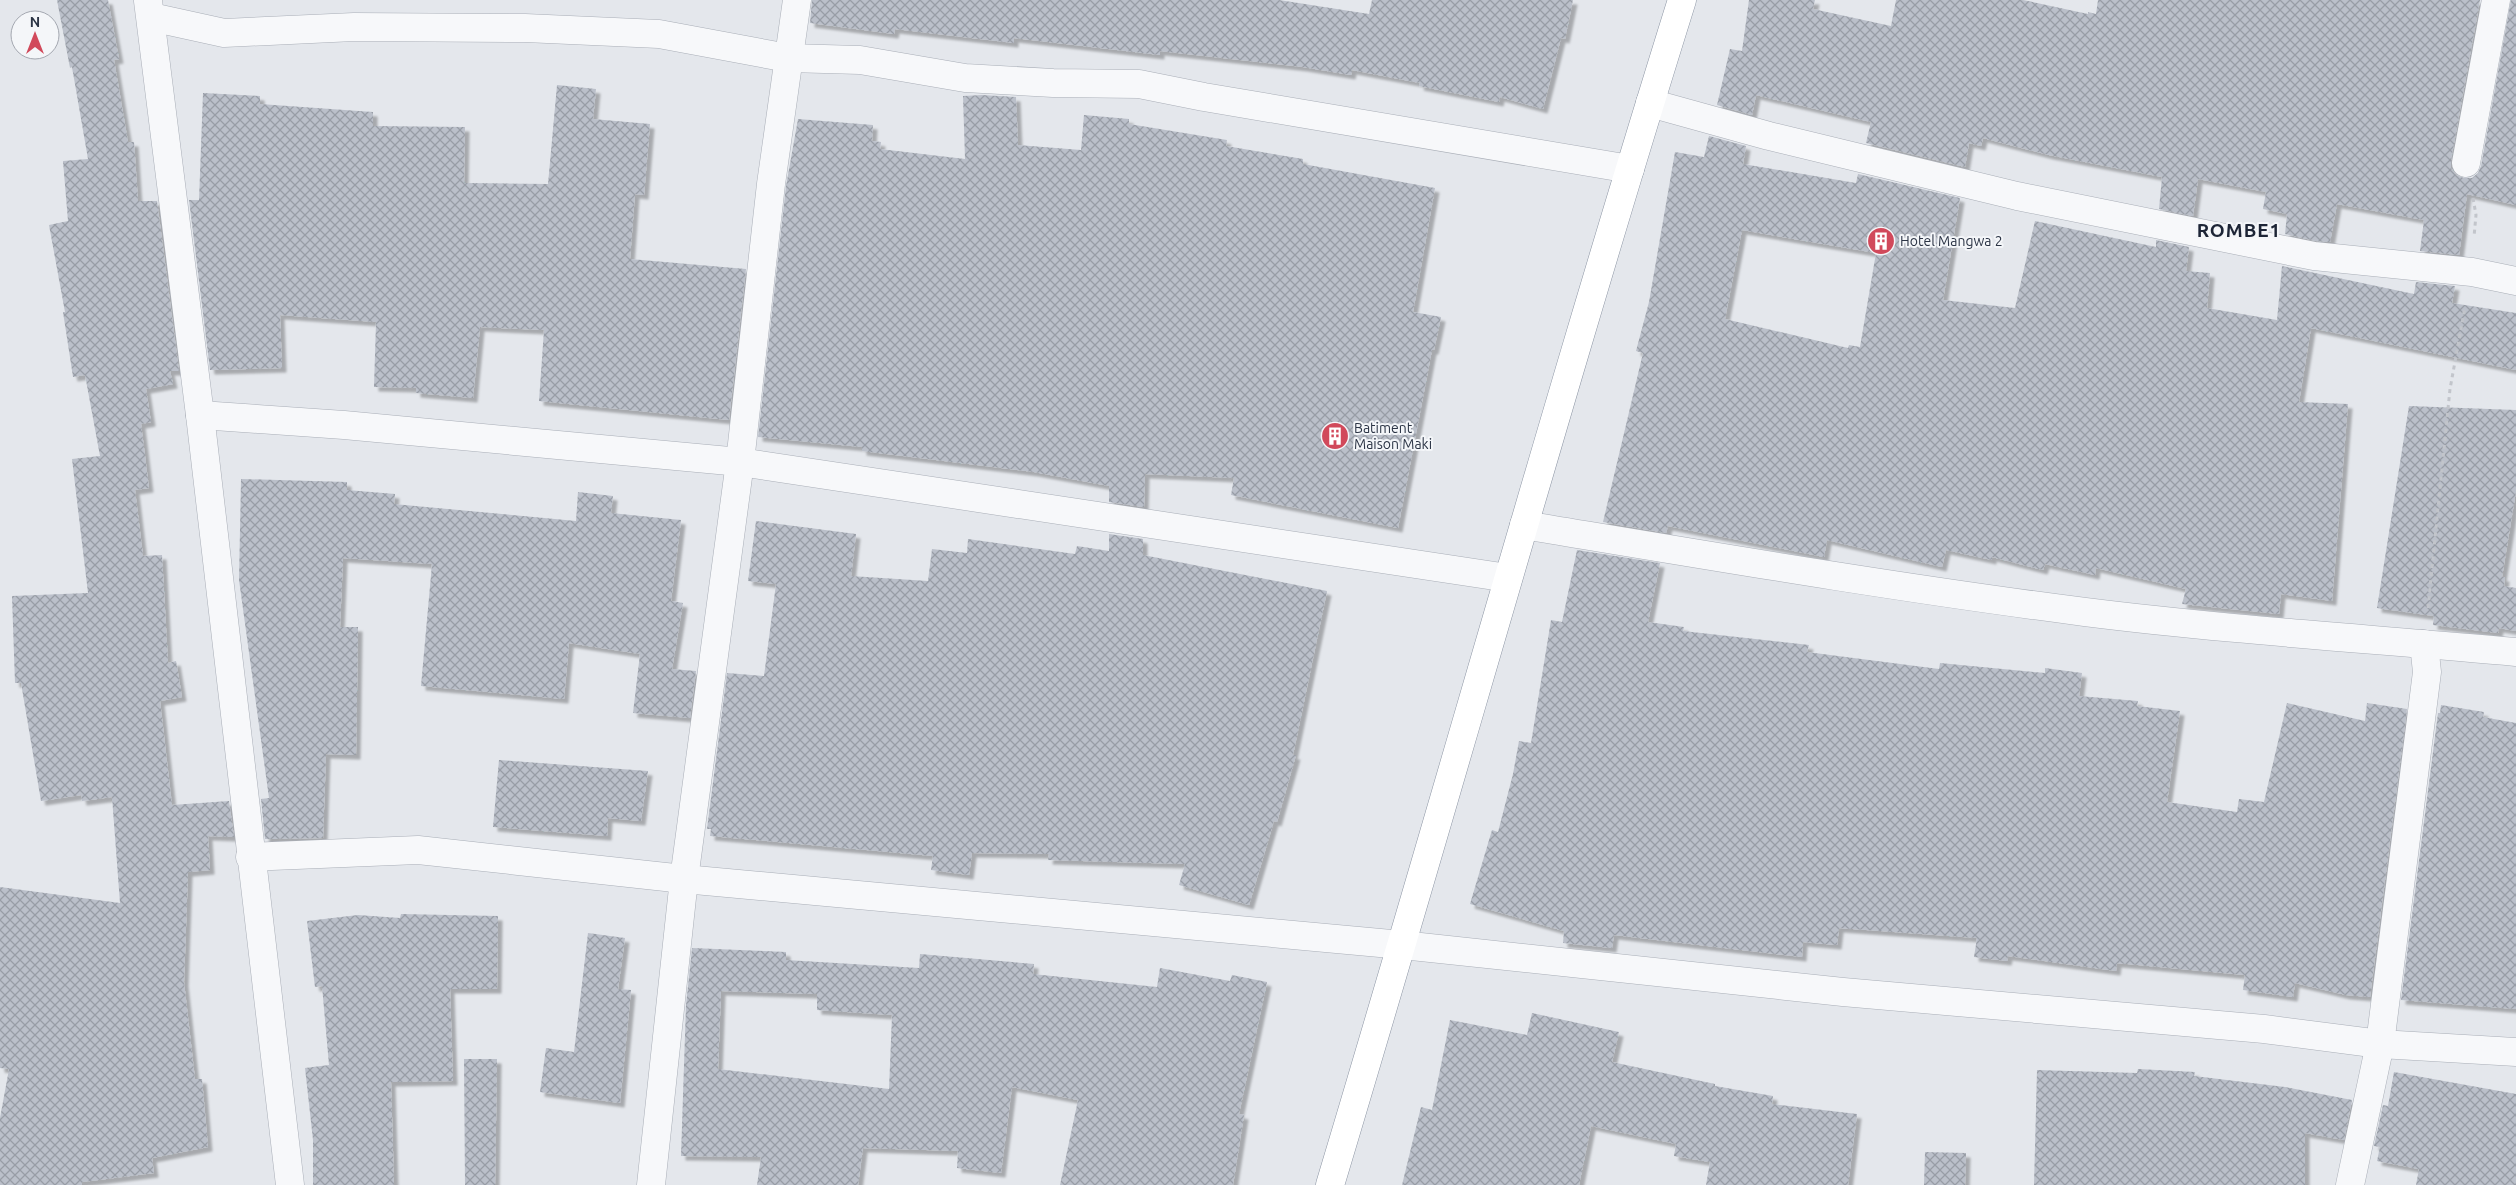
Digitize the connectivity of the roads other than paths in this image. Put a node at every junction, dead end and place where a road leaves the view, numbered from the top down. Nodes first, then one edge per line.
1 (797, 0) edge
2 (1682, 0) edge
3 (2496, 0) edge
4 (149, 9) edge
5 (788, 58) junction
6 (1650, 103) junction
7 (2466, 163) road end
8 (1630, 169) junction
9 (2516, 281) edge
10 (200, 415) junction
11 (740, 462) junction
12 (1524, 525) junction
13 (1508, 578) junction
14 (2424, 644) junction
15 (2516, 652) edge
16 (250, 857) junction
17 (684, 880) junction
18 (1402, 945) junction
19 (2380, 1044) junction
20 (2516, 1052) edge
21 (290, 1185) edge
22 (651, 1185) edge
23 (1330, 1185) edge
24 (2350, 1185) edge

1 - 5 street
2 - 6 highway
3 - 7 street
4 - 5 street
4 - 10 street
5 - 8 street
5 - 11 street
6 - 8 highway
6 - 9 street
8 - 12 highway
10 - 11 street
10 - 16 street
11 - 13 street
11 - 17 street
12 - 13 highway
12 - 14 street
13 - 18 highway
14 - 15 street
14 - 19 street
16 - 17 street
16 - 21 street
17 - 18 street
17 - 22 street
18 - 19 street
18 - 23 highway
19 - 20 street
19 - 24 street

